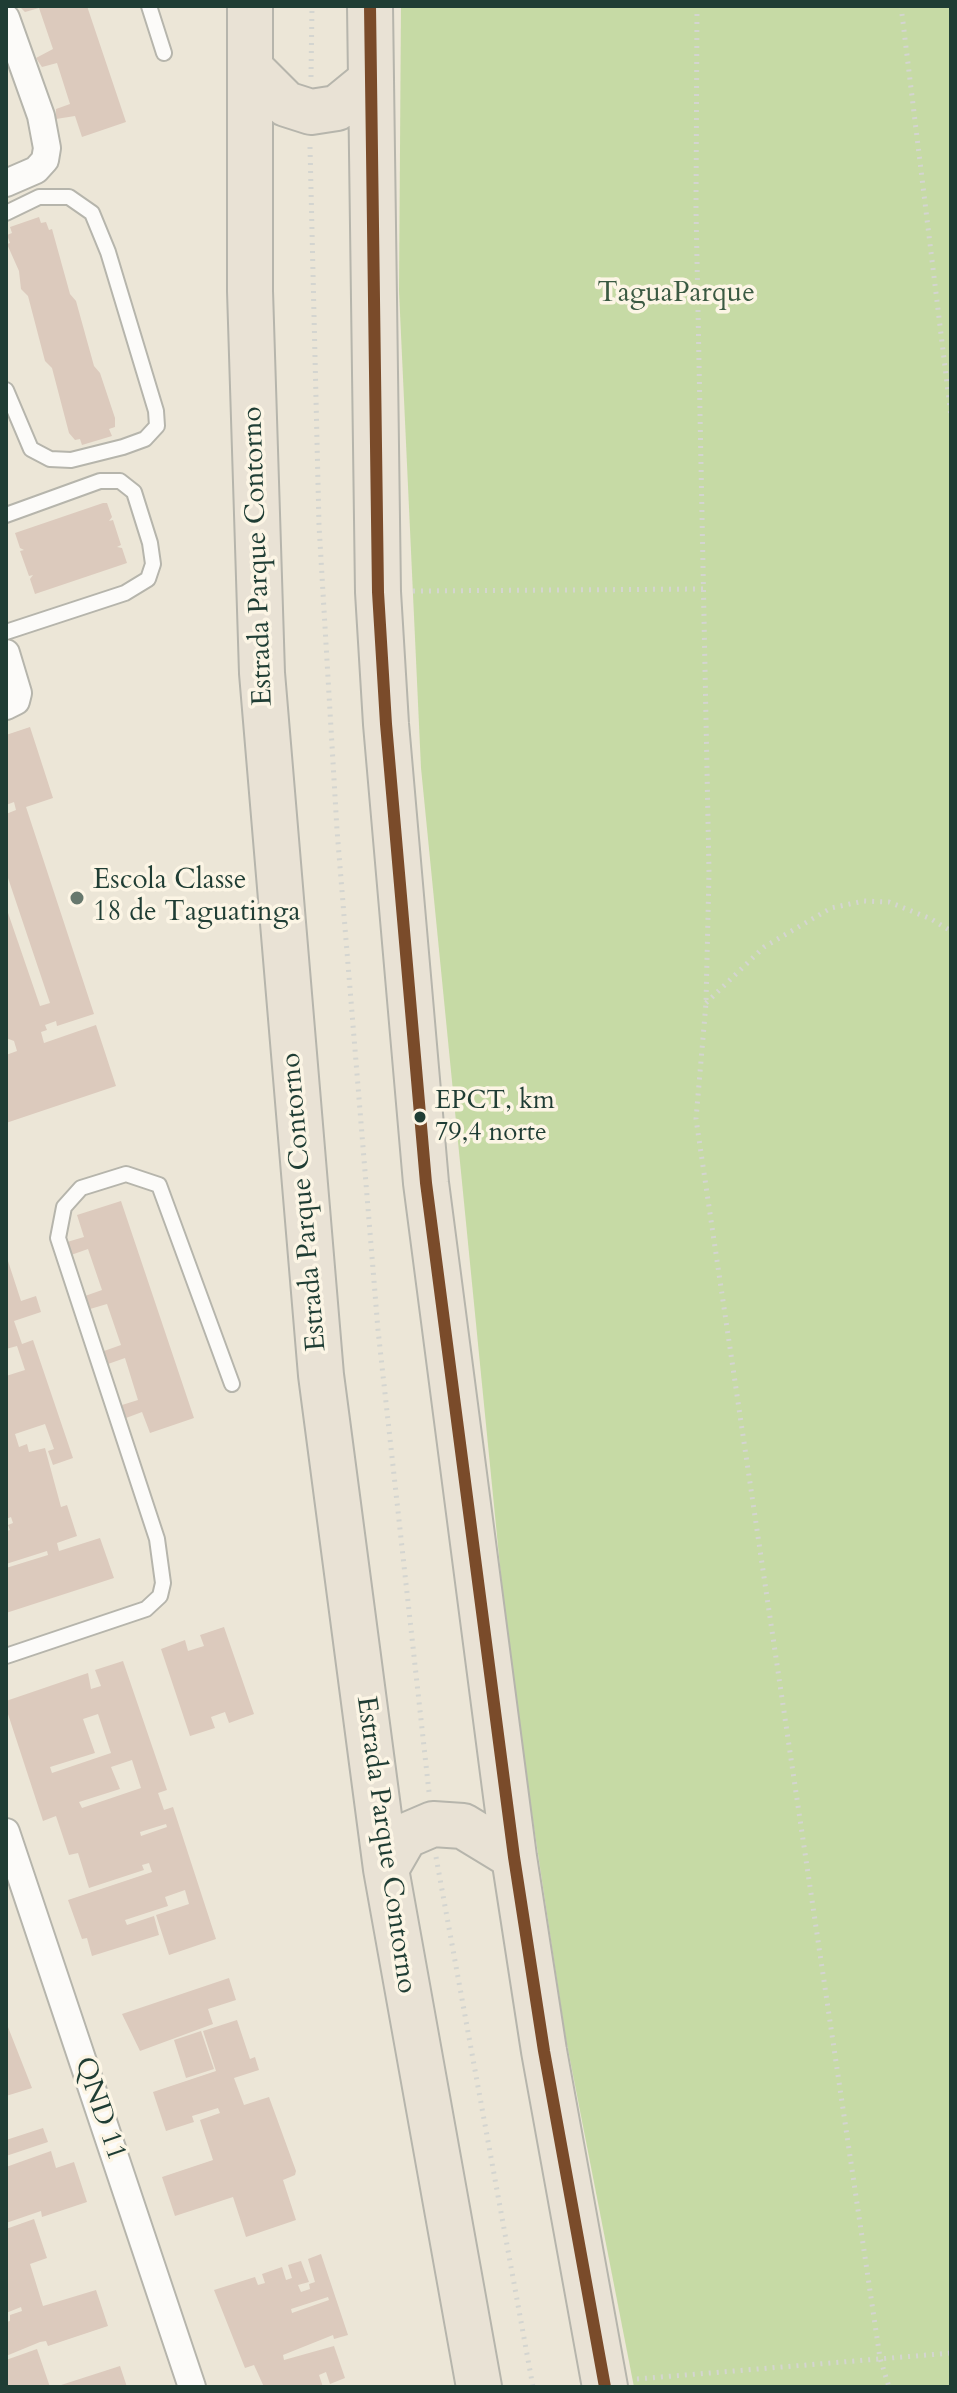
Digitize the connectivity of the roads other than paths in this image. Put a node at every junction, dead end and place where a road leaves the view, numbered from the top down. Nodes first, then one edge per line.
1 (149, 6) edge
2 (250, 6) edge
3 (370, 6) edge
4 (6, 18) edge
5 (164, 53) dead end
6 (250, 68) junction
7 (370, 81) junction
8 (6, 183) edge
9 (6, 213) edge
10 (6, 390) edge
11 (6, 515) edge
12 (6, 632) edge
13 (8, 663) edge
14 (12, 703) edge
15 (232, 1384) dead end
16 (6, 1656) edge
17 (6, 1832) edge
18 (514, 1857) junction
19 (386, 1869) junction
20 (605, 2385) edge
21 (192, 2387) edge
22 (479, 2387) edge

1 - 5 lane
2 - 6 highway, Estrada Parque Contorno
3 - 7 highway
4 - 8 street
6 - 7 highway
6 - 19 highway, Estrada Parque Contorno
7 - 18 highway
9 - 10 lane
11 - 12 lane
13 - 14 street
15 - 16 lane
17 - 21 street, QND 11
18 - 19 highway
18 - 20 highway
19 - 22 highway, Estrada Parque Contorno

